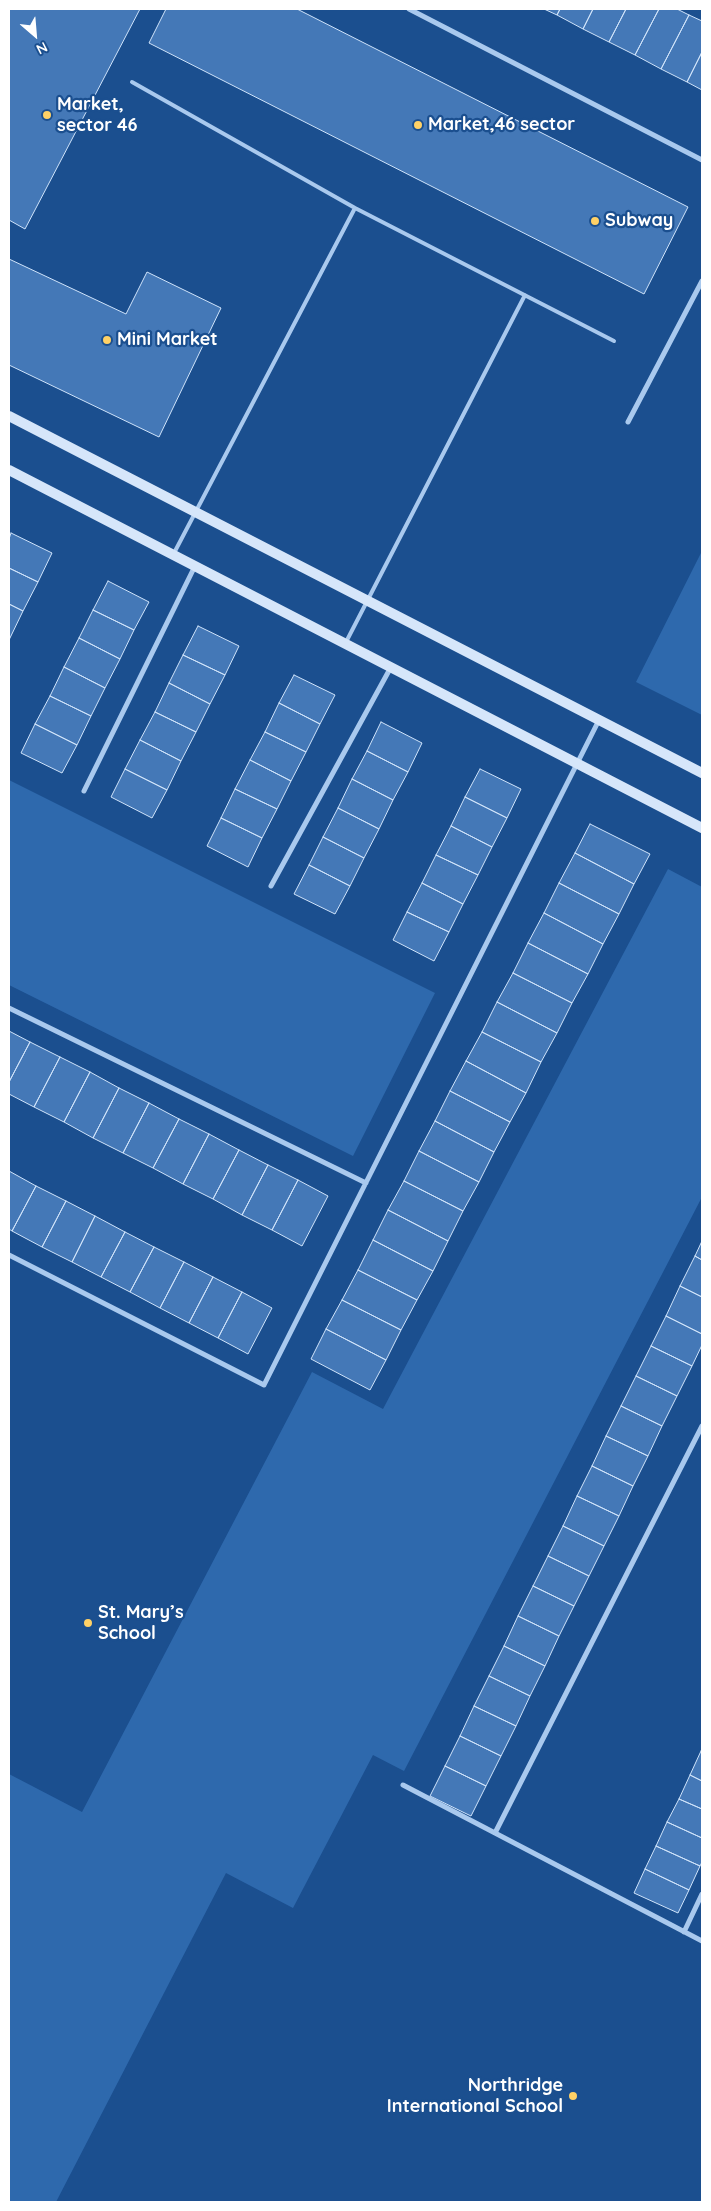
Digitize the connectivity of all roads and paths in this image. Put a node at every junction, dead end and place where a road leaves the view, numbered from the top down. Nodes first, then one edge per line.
1 (409, 9) edge
2 (132, 82) dead end
3 (702, 160) edge
4 (355, 208) junction
5 (702, 280) edge
6 (526, 296) junction
7 (614, 341) dead end
8 (10, 418) edge
9 (628, 422) dead end
10 (9, 470) edge
11 (196, 512) junction
12 (173, 555) junction
13 (195, 566) junction
14 (368, 601) junction
15 (345, 644) junction
16 (391, 667) junction
17 (599, 720) junction
18 (577, 764) junction
19 (702, 773) edge
20 (84, 791) dead end
21 (702, 828) edge
22 (271, 886) dead end
23 (9, 1008) edge
24 (366, 1183) junction
25 (9, 1255) edge
26 (702, 1426) edge
27 (402, 1786) dead end
28 (495, 1833) junction
29 (702, 1894) edge
30 (684, 1932) junction
31 (702, 1941) edge

1 - 3 street
2 - 4 lane
4 - 6 lane
4 - 11 lane
5 - 9 street
6 - 7 lane
6 - 14 lane
8 - 11 street
10 - 12 street
11 - 12 lane
11 - 14 street
12 - 13 street
13 - 15 street
13 - 20 street
14 - 15 lane
14 - 17 street
15 - 16 street
16 - 18 street
16 - 22 street
17 - 18 street
17 - 19 street
18 - 21 street
18 - 24 street
23 - 24 street
24 - 25 street
26 - 28 street
27 - 28 street
28 - 30 street
29 - 30 street
30 - 31 street

